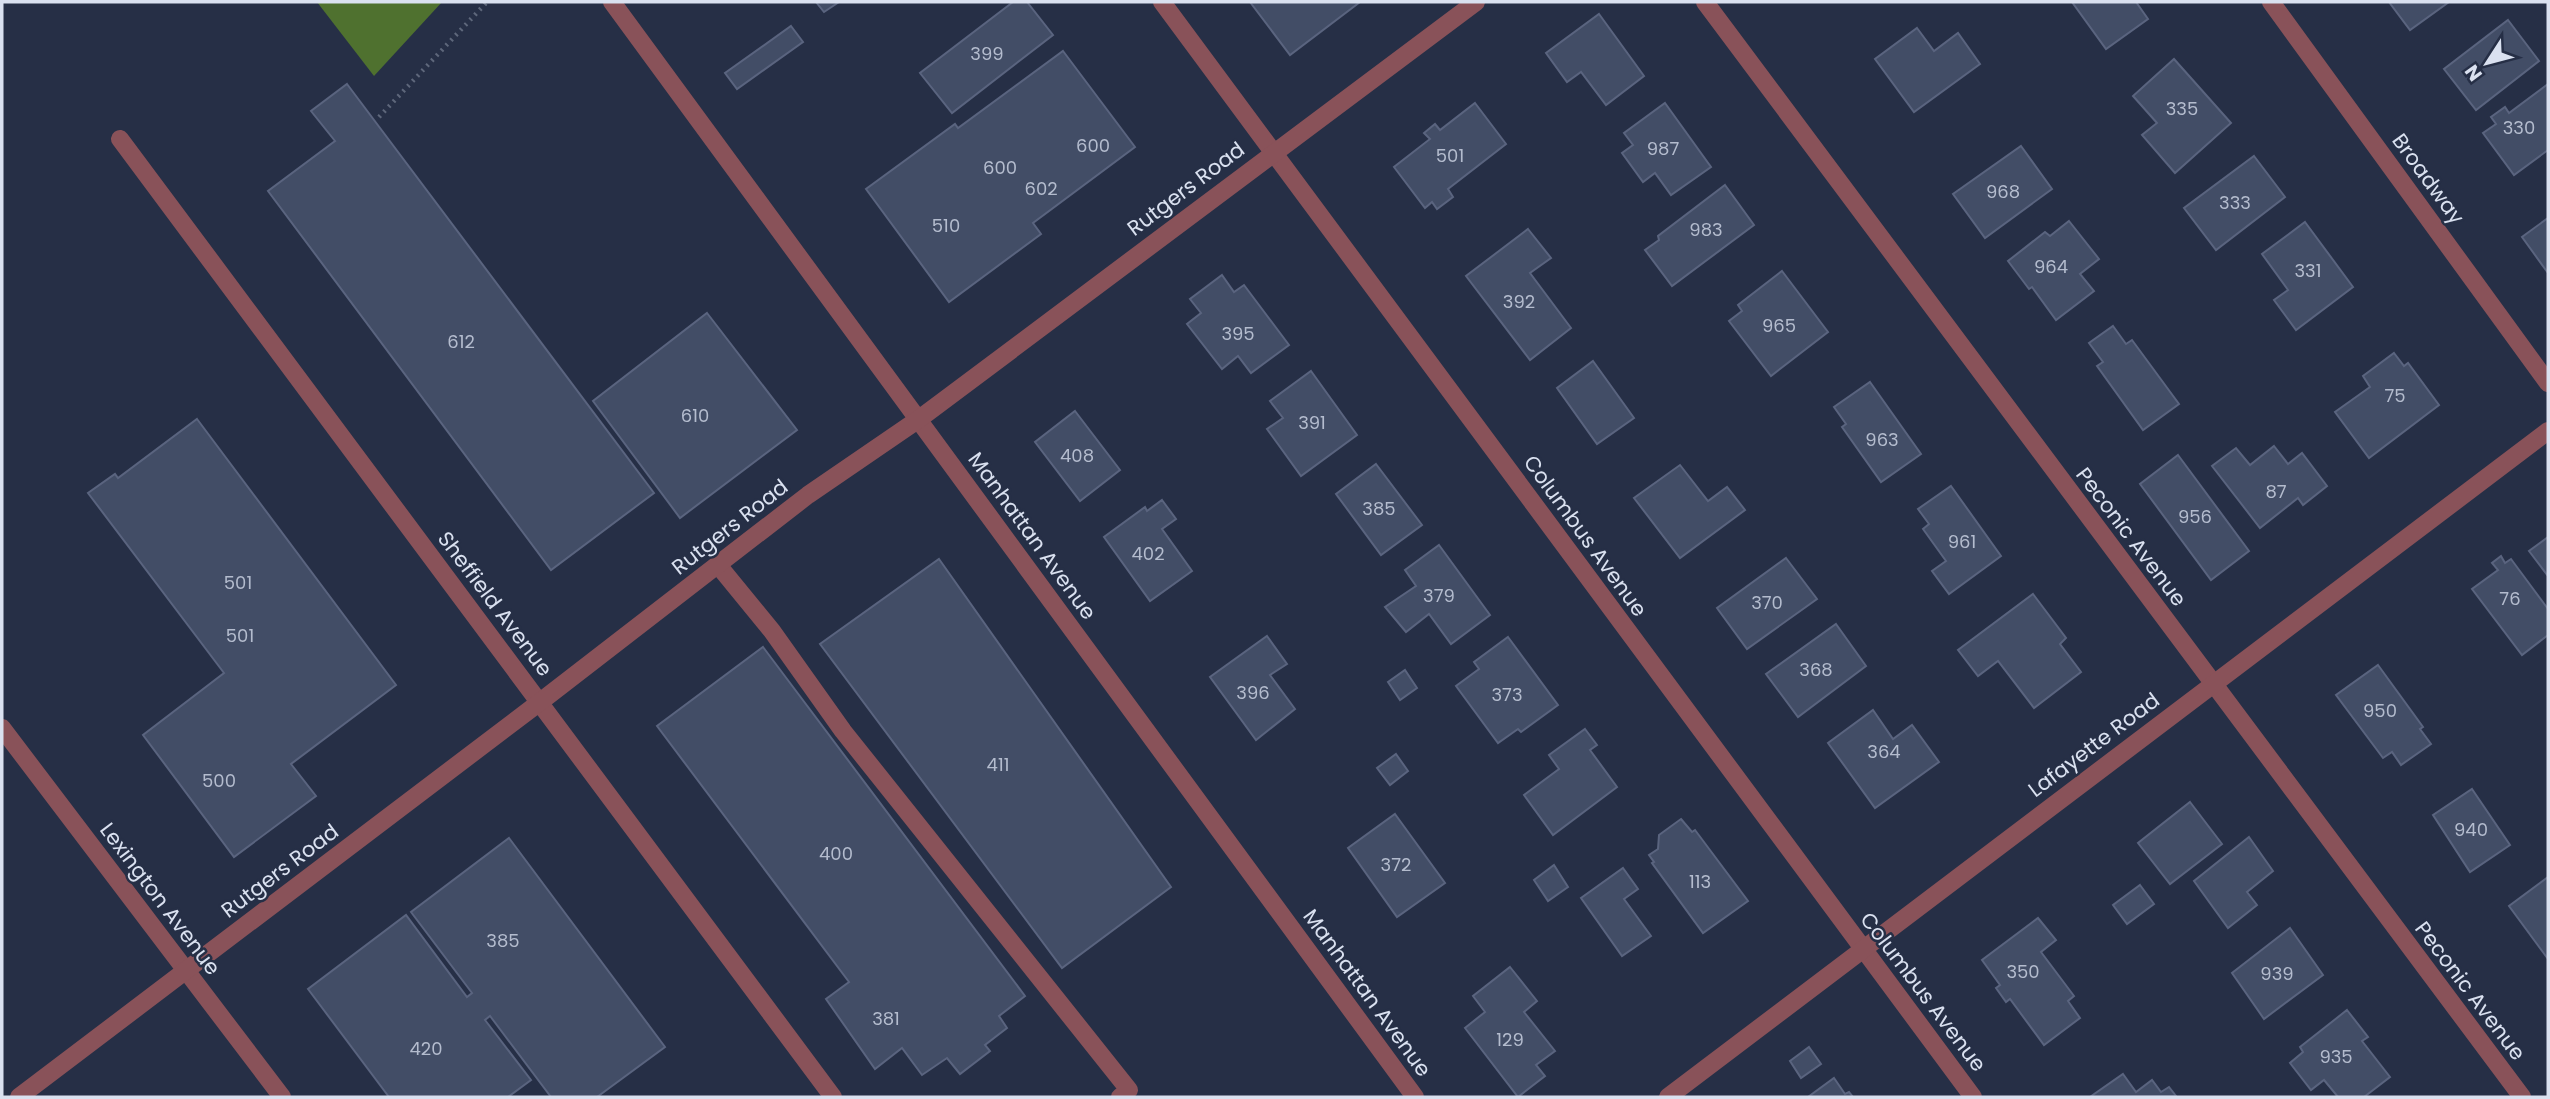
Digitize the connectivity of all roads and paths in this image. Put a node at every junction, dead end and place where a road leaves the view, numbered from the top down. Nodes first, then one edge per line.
1 (487, 2) edge
2 (612, 2) edge
3 (1162, 2) edge
4 (1476, 2) edge
5 (1705, 2) edge
6 (2270, 2) edge
7 (379, 117) dead end
8 (120, 138) dead end
9 (1273, 152) junction
10 (2548, 383) edge
11 (919, 419) junction
12 (2548, 430) edge
13 (718, 565) junction
14 (2212, 684) junction
15 (540, 702) junction
16 (2, 728) edge
17 (1863, 951) junction
18 (186, 971) junction
19 (19, 1097) edge
20 (282, 1097) edge
21 (833, 1097) edge
22 (1120, 1097) edge
23 (1415, 1097) edge
24 (1668, 1097) edge
25 (1973, 1097) edge
26 (2522, 1097) edge

1 - 7 path
2 - 11 street, Manhattan Avenue
3 - 9 street, Columbus Avenue
4 - 9 street, Rutgers Road
5 - 14 street, Peconic Avenue
6 - 10 street, Broadway
8 - 15 street, Sheffield Avenue
9 - 11 street, Rutgers Road
9 - 17 street, Columbus Avenue
11 - 13 street, Rutgers Road
11 - 23 street, Manhattan Avenue
12 - 14 street, Lafayette Road
13 - 15 street, Rutgers Road
13 - 22 street
14 - 17 street, Lafayette Road
14 - 26 street, Peconic Avenue
15 - 18 street, Rutgers Road
15 - 21 street, Sheffield Avenue
16 - 18 street, Lexington Avenue
17 - 24 street, Lafayette Road
17 - 25 street, Columbus Avenue
18 - 19 street, Rutgers Road
18 - 20 street, Lexington Avenue

